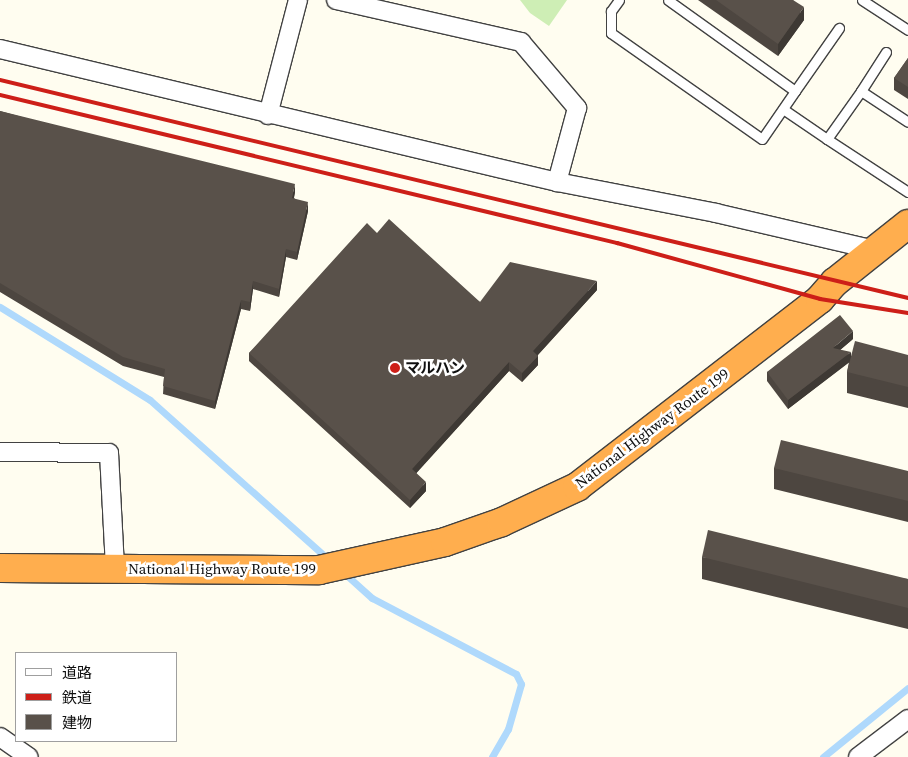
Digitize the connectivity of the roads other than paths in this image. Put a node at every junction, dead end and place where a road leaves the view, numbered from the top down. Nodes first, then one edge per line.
1 (298, 0) edge
2 (336, 0) edge
3 (619, 0) edge
4 (668, 0) edge
5 (862, 0) edge
6 (838, 28) dead end
7 (908, 30) edge
8 (0, 49) edge
9 (886, 52) dead end
10 (861, 90) junction
11 (795, 91) junction
12 (782, 109) junction
13 (268, 115) junction
14 (908, 122) edge
15 (827, 139) junction
16 (557, 182) junction
17 (908, 192) edge
18 (908, 224) edge
19 (875, 250) junction
20 (0, 452) edge
21 (0, 568) edge
22 (115, 568) junction
23 (908, 719) edge
24 (0, 737) edge
25 (29, 757) edge
26 (858, 757) edge

1 - 13 street
2 - 16 street
3 - 12 lane
4 - 11 lane
5 - 7 lane
6 - 11 lane
8 - 13 street
9 - 10 lane
10 - 14 lane
10 - 15 lane
11 - 12 lane
12 - 15 lane
13 - 16 street
15 - 17 lane
16 - 19 street
18 - 19 highway, National Highway Route 199
19 - 22 highway, National Highway Route 199
20 - 22 street
21 - 22 highway, National Highway Route 199
23 - 26 street
24 - 25 street

